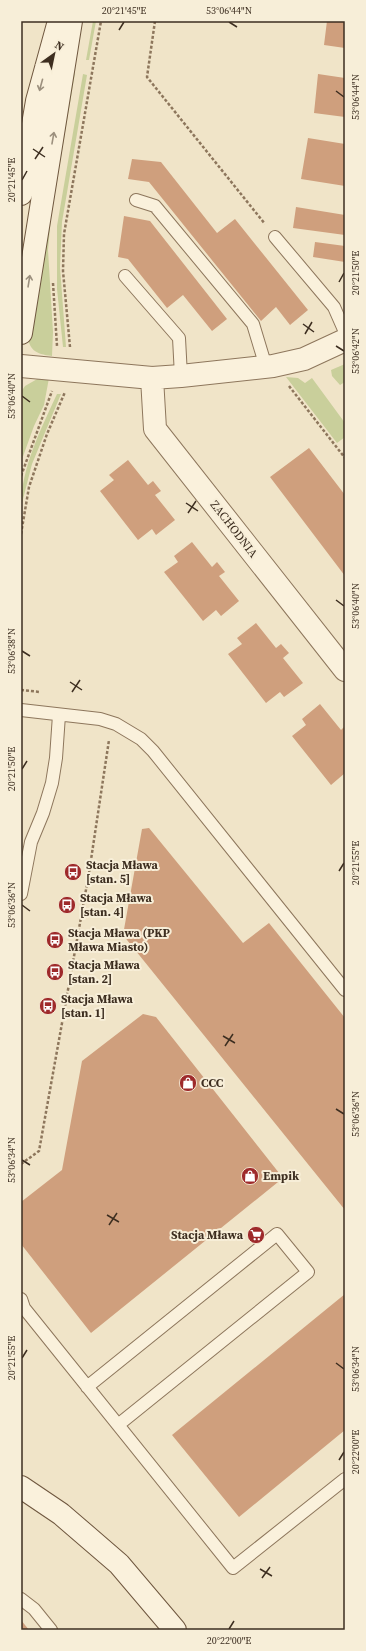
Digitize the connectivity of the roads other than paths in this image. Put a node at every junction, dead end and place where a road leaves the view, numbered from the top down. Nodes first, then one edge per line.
1 (59, 21) edge
2 (71, 21) edge
3 (21, 194) edge
4 (136, 200) dead end
5 (275, 237) road end
6 (125, 276) dead end
7 (345, 332) edge
8 (21, 333) edge
9 (345, 340) edge
10 (21, 366) edge
11 (269, 366) junction
12 (181, 376) junction
13 (152, 378) junction
14 (345, 670) edge
15 (21, 710) edge
16 (59, 715) junction
17 (21, 894) edge
18 (345, 990) edge
19 (21, 1299) edge
20 (87, 1387) junction
21 (118, 1425) junction
22 (345, 1479) edge
23 (21, 1486) edge
24 (21, 1599) edge
25 (51, 1630) edge
26 (175, 1630) edge

1 -> 3 street
8 -> 2 street
4 - 11 lane
5 - 7 lane
6 - 12 lane
9 - 11 street
10 - 13 street
11 - 12 street
12 - 13 street
13 - 14 street, ZACHODNIA
15 - 16 lane
16 - 17 lane
16 - 18 lane
19 - 20 lane
20 - 21 lane
20 - 21 lane
21 - 22 lane
23 - 26 street
24 - 25 lane

